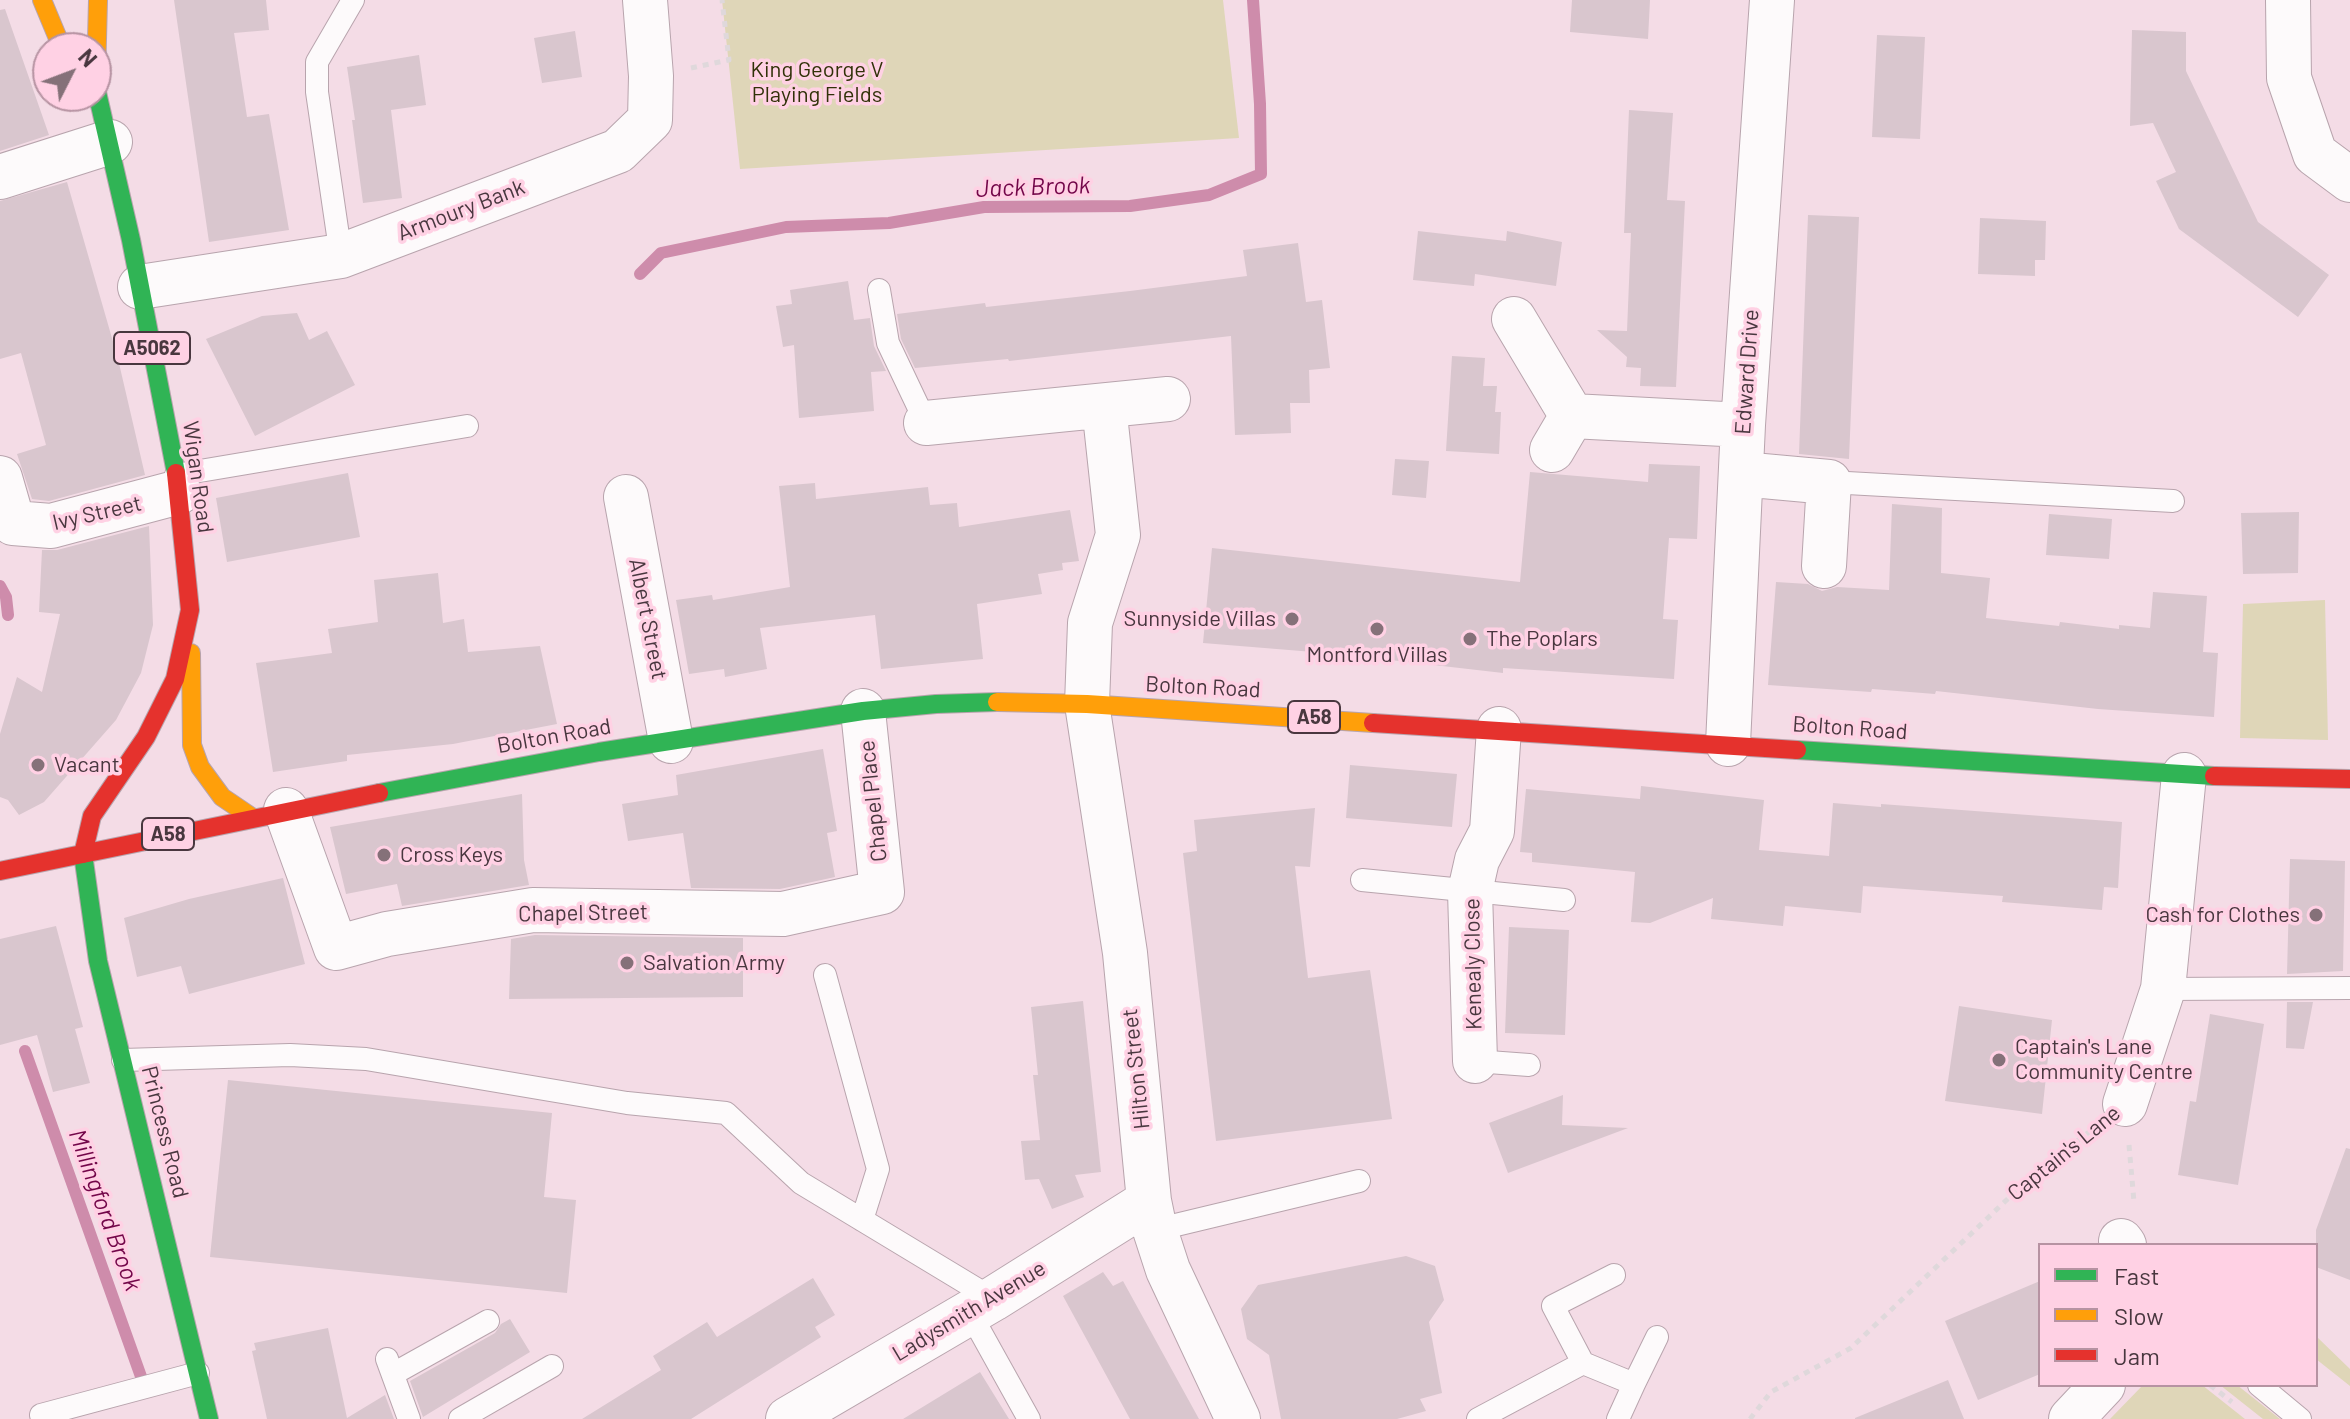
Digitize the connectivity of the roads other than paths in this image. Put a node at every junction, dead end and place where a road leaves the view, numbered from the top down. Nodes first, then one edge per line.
1 (42, 0) edge
2 (98, 0) edge
3 (353, 0) edge
4 (645, 0) edge
5 (1772, 0) edge
6 (2288, 0) edge
7 (55, 32) edge
8 (97, 32) edge
9 (102, 112) edge
10 (110, 142) junction
11 (0, 177) edge
12 (2350, 180) edge
13 (341, 256) junction
14 (140, 287) junction
15 (879, 290) dead end
16 (1514, 319) dead end
17 (1168, 399) dead end
18 (1104, 406) junction
19 (926, 423) joint
20 (1743, 425) junction
21 (467, 426) dead end
22 (1741, 474) junction
23 (0, 478) edge
24 (1829, 482) junction
25 (177, 484) junction
26 (626, 497) dead end
27 (2173, 501) dead end
28 (1824, 566) dead end
29 (190, 610) junction
30 (1087, 704) junction
31 (863, 711) junction
32 (1499, 729) junction
33 (671, 741) junction
34 (1728, 744) junction
35 (2184, 775) junction
36 (2350, 779) edge
37 (270, 814) junction
38 (83, 854) junction
39 (0, 871) edge
40 (1362, 880) dead end
41 (1470, 891) junction
42 (882, 892) joint
43 (1564, 900) dead end
44 (825, 975) dead end
45 (2350, 988) edge
46 (2163, 989) junction
47 (123, 1060) junction
48 (1475, 1061) joint
49 (1529, 1065) dead end
50 (2125, 1104) road end
51 (1359, 1181) dead end
52 (1152, 1216) junction
53 (862, 1220) junction
54 (1614, 1275) dead end
55 (981, 1306) junction
56 (488, 1321) dead end
57 (1657, 1337) dead end
58 (1583, 1363) junction
59 (552, 1366) dead end
60 (194, 1374) junction
61 (1634, 1384) junction
62 (2101, 1387) edge
63 (2261, 1387) edge
64 (43, 1419) edge
65 (209, 1419) edge
66 (409, 1419) edge
67 (460, 1419) edge
68 (788, 1419) edge
69 (1029, 1419) edge
70 (1238, 1419) edge
71 (1478, 1419) edge
72 (1618, 1419) edge
73 (2071, 1419) edge
74 (2300, 1419) edge

1 - 7 main road
2 - 8 main road
3 - 13 lane
4 - 13 street, Armoury Bank
5 - 20 street, Edward Drive
6 - 12 street
9 - 10 main road, Wigan Road / A5062
10 - 11 street
10 - 14 main road, Wigan Road / A5062
13 - 14 street, Armoury Bank
14 - 25 main road, Wigan Road / A5062
15 - 19 lane
16 - 20 street
17 - 18 street
18 - 19 street
18 - 30 street, Hilton Street
20 - 22 street, Edward Drive
21 - 25 lane
22 - 24 street
22 - 34 street, Edward Drive
23 - 25 street, Ivy Street
24 - 27 lane
24 - 28 street
25 - 29 main road, Wigan Road / A5062
26 - 33 street, Albert Street
29 - 37 main road, A5062
29 - 38 main road, Wigan Road / A5062
30 - 31 main road, Bolton Road / A58
30 - 32 main road, Bolton Road / A58
30 - 52 street, Hilton Street
31 - 33 main road, Bolton Road / A58
31 - 42 street, Chapel Place
32 - 34 main road, Bolton Road / A58
32 - 41 street, Kenealy Close
33 - 37 main road, Bolton Road / A58
34 - 35 main road, Bolton Road / A58
35 - 36 main road, Bolton Road / A58
35 - 46 street, Captain's Lane
37 - 38 main road, A58
37 - 42 street, Chapel Street
38 - 39 main road, A58
38 - 47 main road, Princess Road
40 - 41 lane
41 - 43 lane
41 - 48 street, Kenealy Close
44 - 53 lane
45 - 46 lane
46 - 50 street, Captain's Lane
47 - 53 lane
47 - 60 main road, Princess Road
48 - 49 lane
51 - 52 lane
52 - 55 street, Ladysmith Avenue
52 - 70 street, Hilton Street
53 - 55 lane
54 - 58 lane
55 - 68 street, Ladysmith Avenue
55 - 69 lane
56 - 66 lane
57 - 61 lane
58 - 61 lane
58 - 71 lane
59 - 67 lane
60 - 64 lane
60 - 65 main road, Princess Road
61 - 72 lane
62 - 73 street
63 - 74 lane

